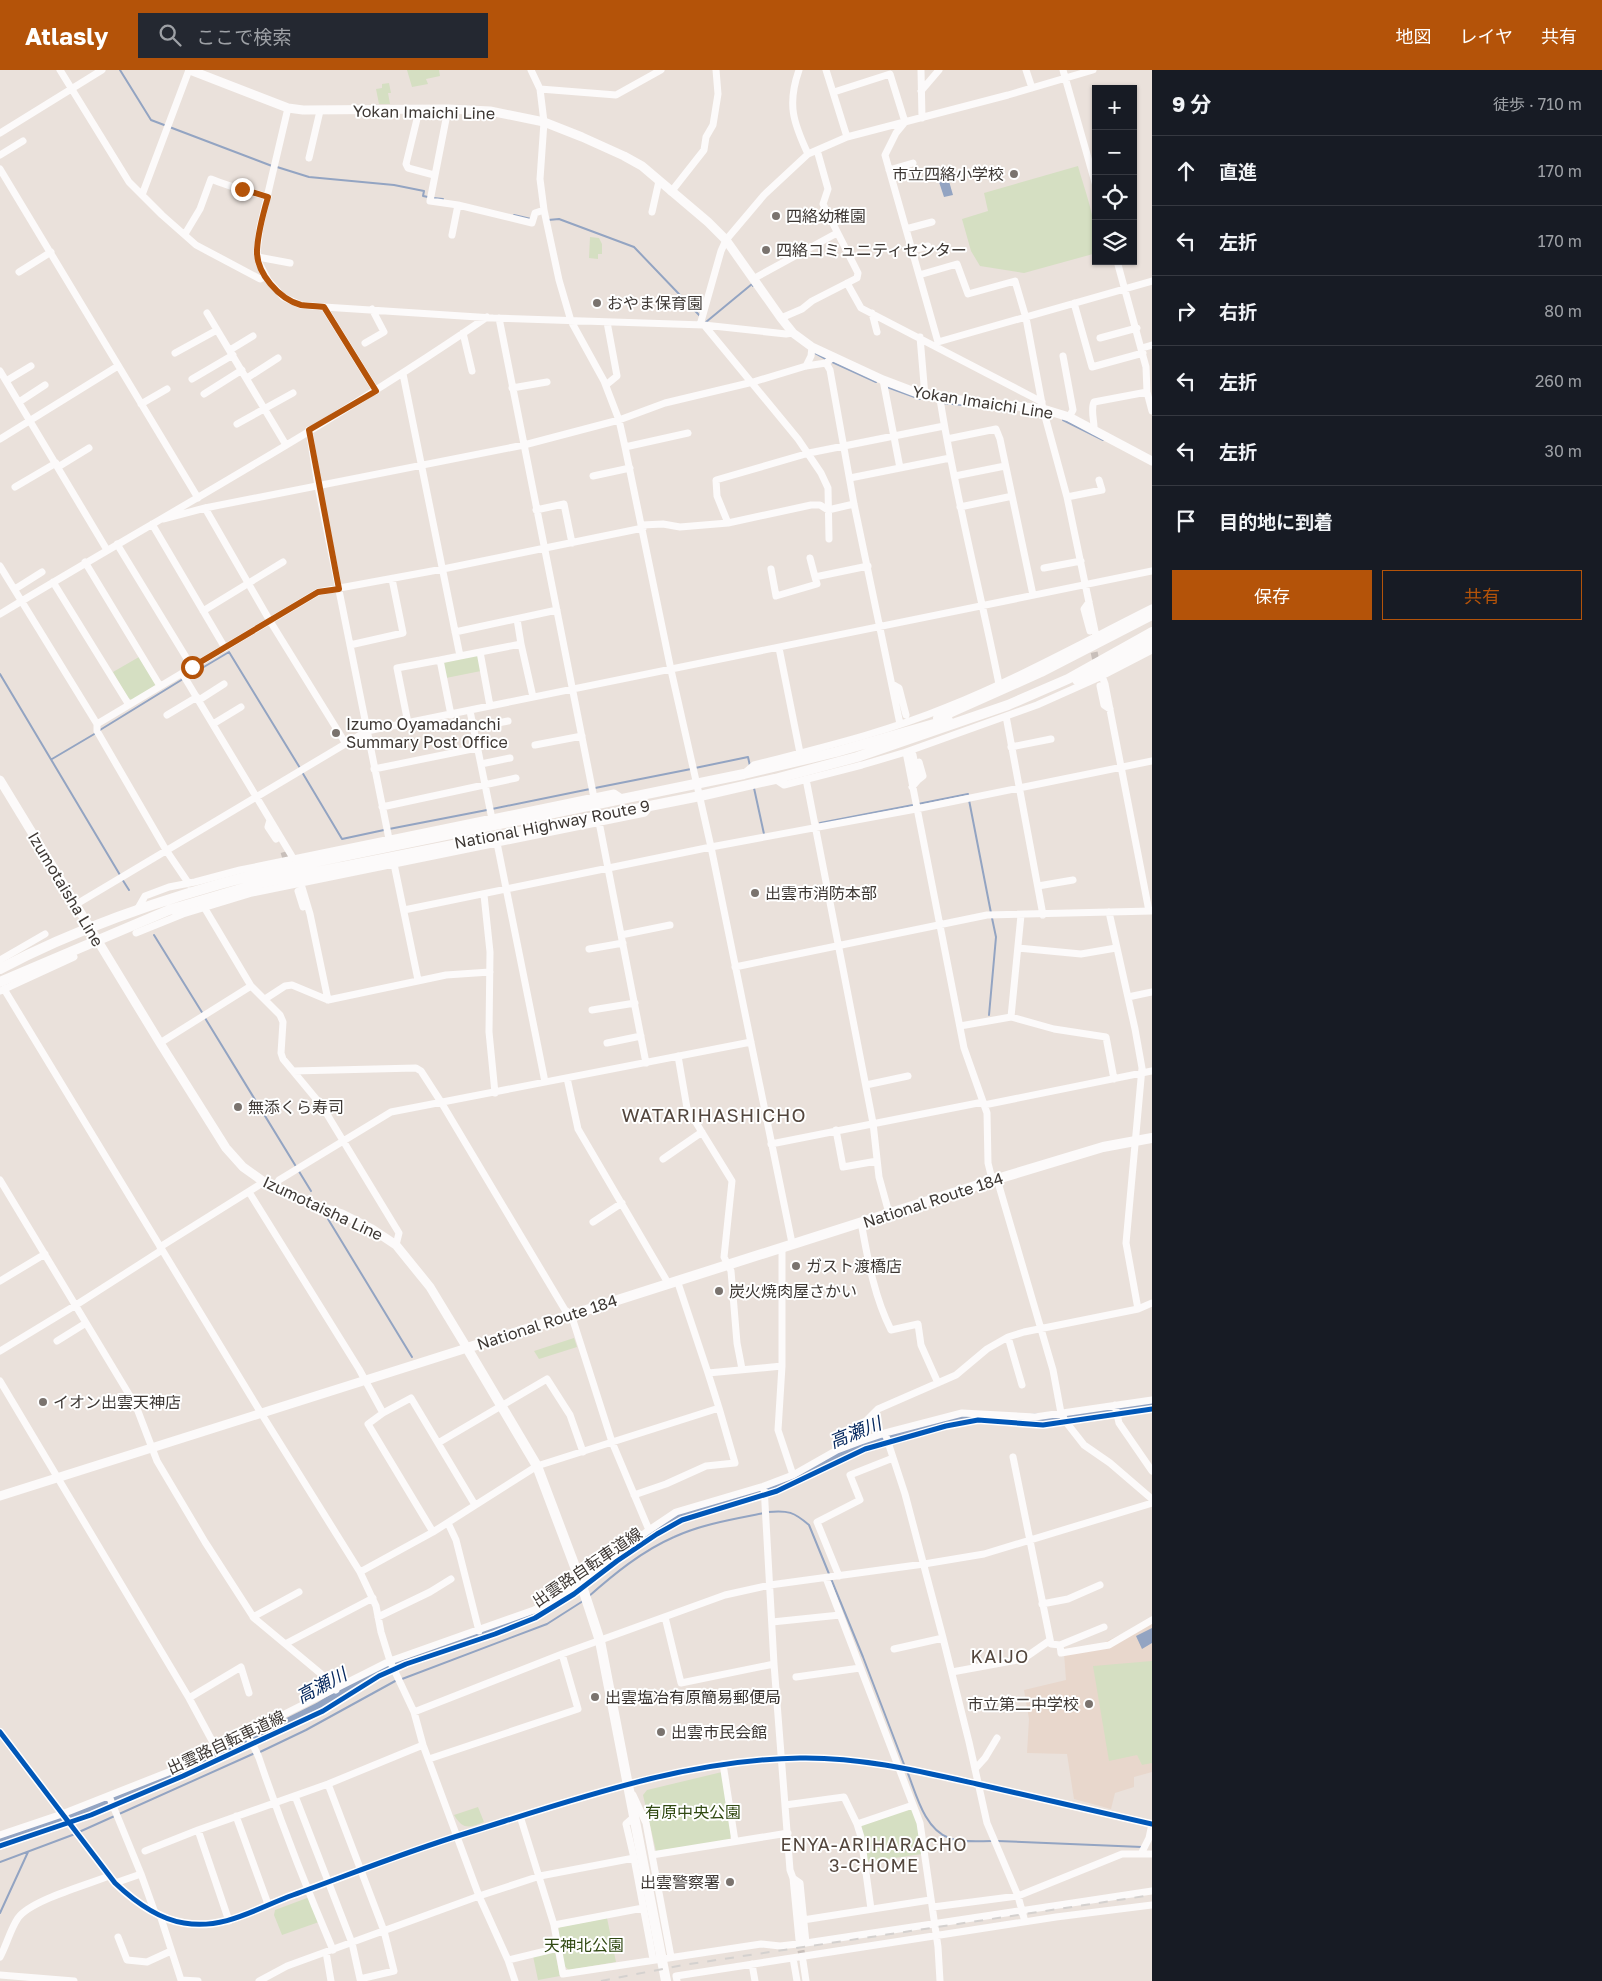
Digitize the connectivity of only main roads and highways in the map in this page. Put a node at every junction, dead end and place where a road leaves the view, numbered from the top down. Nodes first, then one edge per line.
1 (190, 70) edge
2 (1152, 461) edge
3 (1152, 615) edge
4 (1152, 632) edge
5 (1152, 648) edge
6 (1102, 659) junction
7 (1008, 705) junction
8 (891, 736) junction
9 (0, 780) edge
10 (90, 926) junction
11 (97, 940) junction
12 (0, 969) edge
13 (1, 987) edge
14 (1152, 1138) edge
15 (467, 1348) junction
16 (0, 1496) edge
17 (666, 1981) edge

1 - 2 main road, Yokan Imaichi Line
3 - 8 highway
4 - 6 highway, National Highway Route 9
5 - 7 highway
6 - 7 highway, National Highway Route 9
6 - 8 highway, National Highway Route 9
7 - 11 highway, National Highway Route 9
8 - 10 highway, National Highway Route 9
9 - 10 main road, Izumotaisha Line
10 - 11 main road, Izumotaisha Line
10 - 12 highway, National Highway Route 9
11 - 13 highway, National Highway Route 9
11 - 15 main road, Izumotaisha Line
14 - 15 highway, National Route 184
15 - 16 main road
15 - 17 highway, National Route 184

